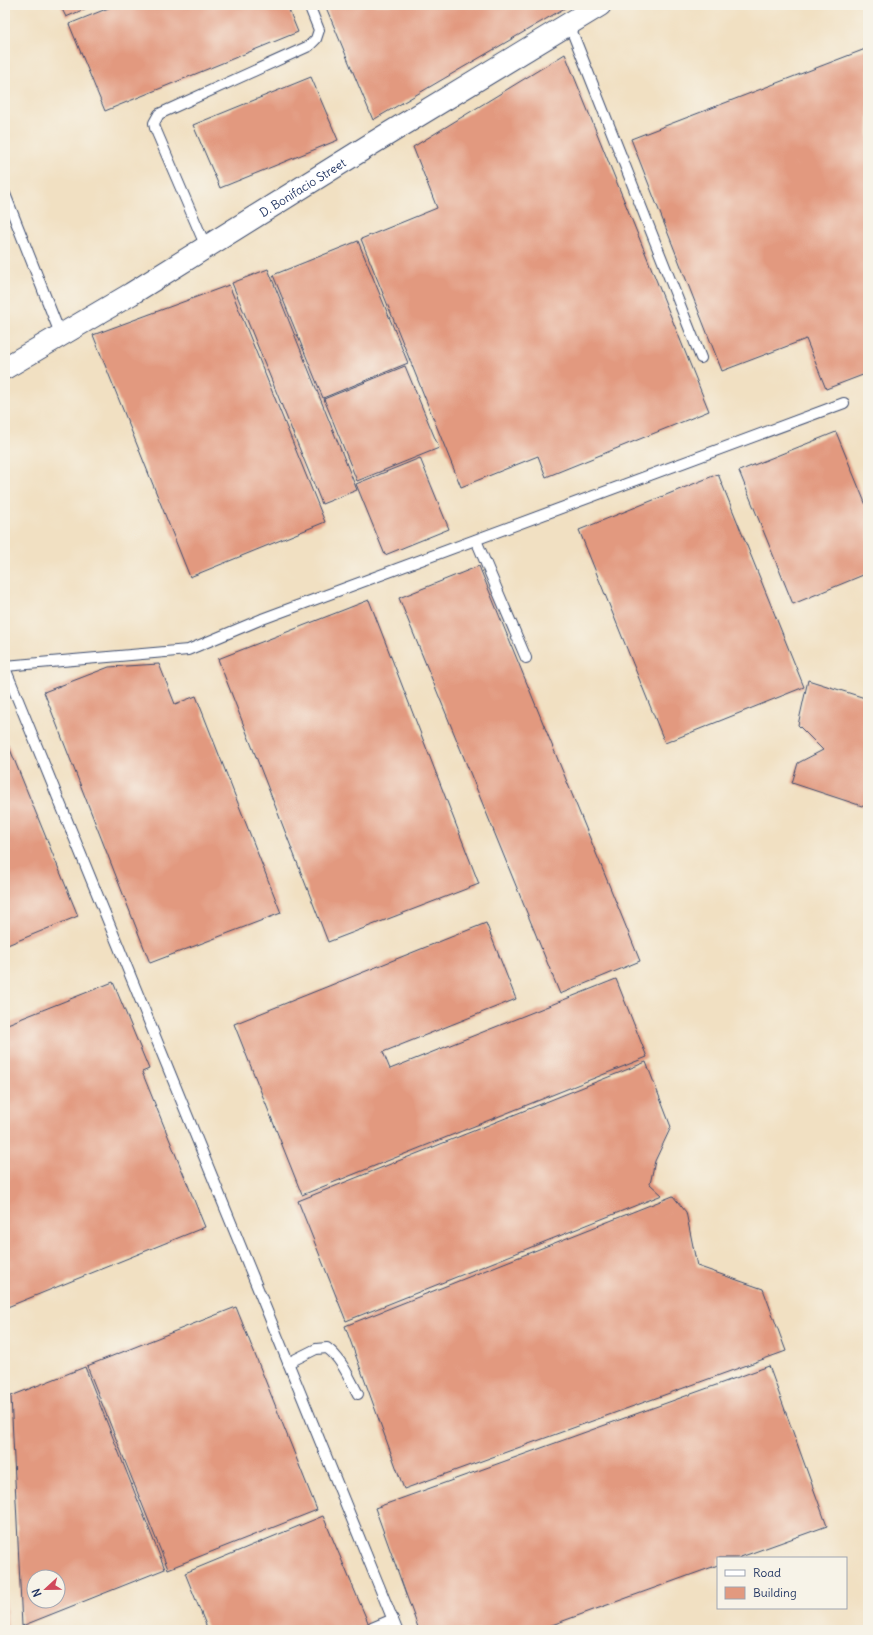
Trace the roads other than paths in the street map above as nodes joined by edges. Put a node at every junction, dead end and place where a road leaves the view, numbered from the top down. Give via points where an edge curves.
1 (309, 5) edge
2 (600, 5) edge
3 (569, 24) junction
4 (5, 194) edge
5 (206, 247) junction
6 (60, 336) junction
7 (701, 358) dead end
8 (5, 368) edge
9 (844, 403) dead end
10 (476, 540) junction
11 (526, 658) dead end
12 (5, 667) edge
13 (288, 1363) junction
14 (358, 1394) dead end
15 (393, 1619) junction
16 (367, 1630) edge
17 (397, 1630) edge

1 - 5 lane via 319,30 316,39 309,46 159,114 156,118 155,128
2 - 3 main road, D. Bonifacio Street
3 - 5 main road, D. Bonifacio Street
3 - 7 lane
4 - 6 lane
5 - 6 main road, D. Bonifacio Street
6 - 8 main road, D. Bonifacio Street
9 - 10 lane
10 - 11 lane
10 - 12 lane via 262,619 188,650
12 - 13 lane
13 - 14 lane via 316,1349 327,1348 335,1353
13 - 15 lane
15 - 16 lane
15 - 17 lane

